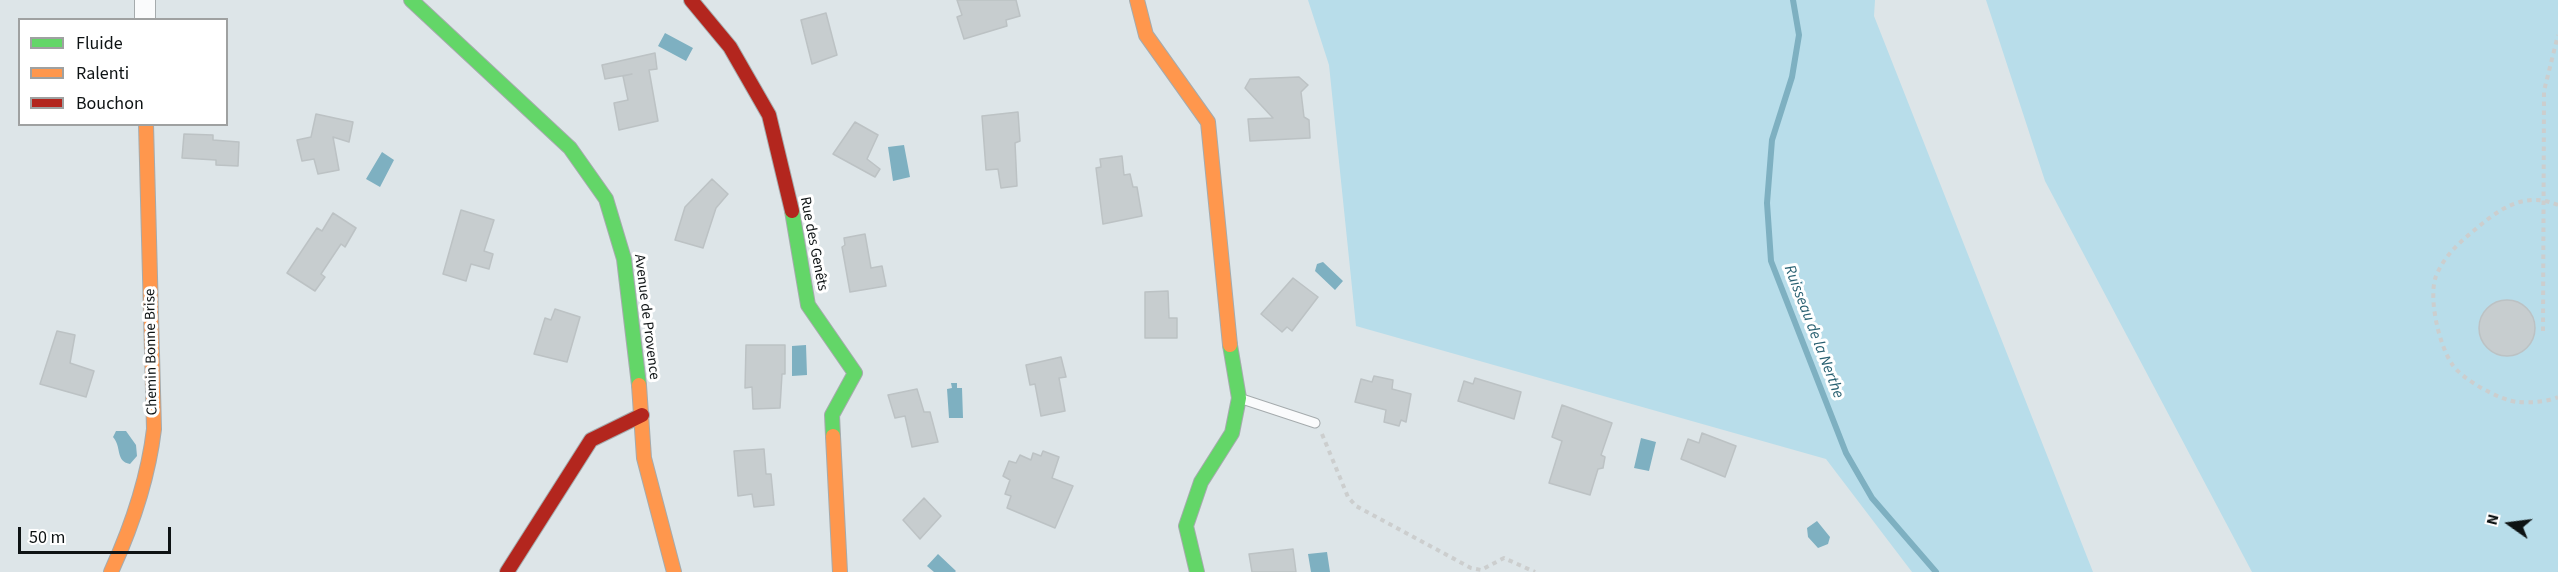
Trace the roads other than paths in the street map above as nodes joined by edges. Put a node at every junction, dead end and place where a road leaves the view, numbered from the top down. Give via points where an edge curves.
1 (145, 0) edge
2 (411, 0) edge
3 (691, 0) edge
4 (1137, 0) edge
5 (145, 18) edge
6 (146, 126) edge
7 (1239, 398) junction
8 (642, 415) junction
9 (1315, 423) road end
10 (111, 572) edge
11 (507, 572) edge
12 (675, 572) edge
13 (840, 572) edge
14 (1197, 572) edge

1 - 5 street
2 - 8 street, Avenue de Provence via 570,148 606,200 624,259
3 - 13 street, Rue des Genêts via 730,47 769,115 795,222 808,305 855,373 832,415
4 - 7 street via 1146,35 1208,122 1231,360
6 - 10 street, Chemin Bonne Brise via 152,451 144,492
7 - 9 lane
7 - 14 street via 1232,433 1201,482 1186,526
8 - 11 street via 591,440
8 - 12 street, Avenue de Provence via 644,458

